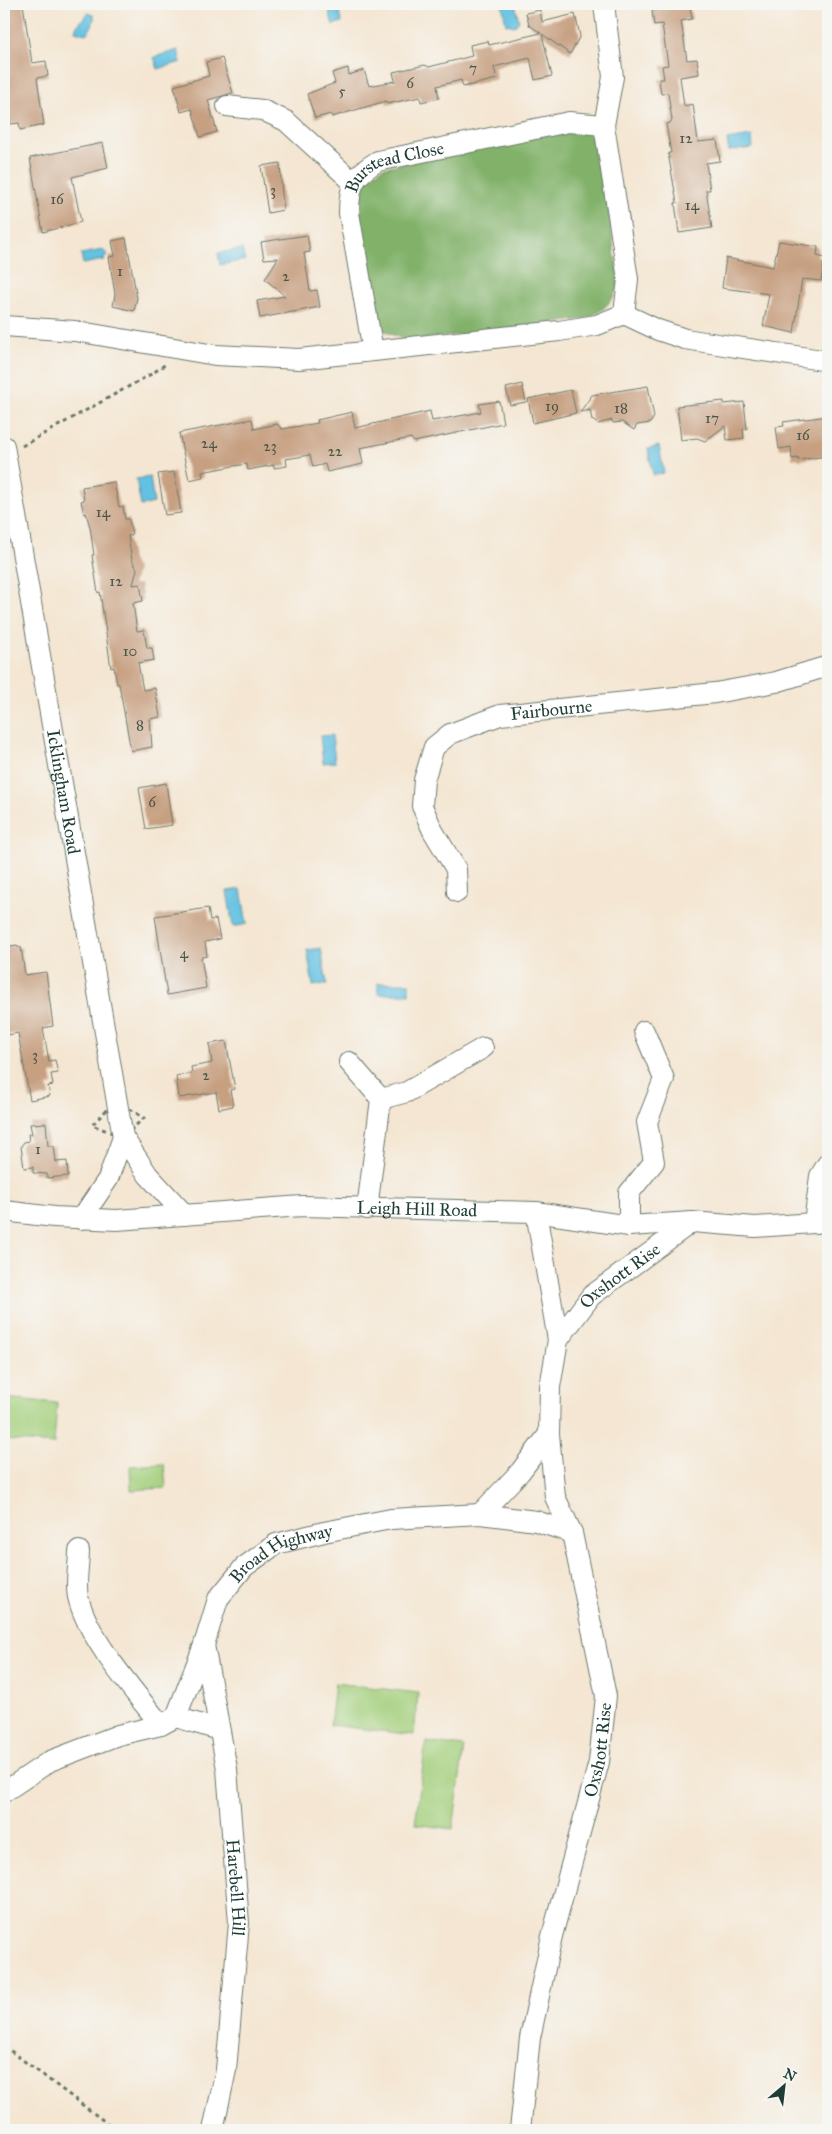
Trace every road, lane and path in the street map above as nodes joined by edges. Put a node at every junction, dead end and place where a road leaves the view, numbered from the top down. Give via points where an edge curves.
1 (604, 4) edge
2 (227, 106) dead end
3 (604, 125) junction
4 (353, 182) junction
5 (624, 314) junction
6 (4, 326) edge
7 (183, 351) junction
8 (373, 351) junction
9 (828, 361) edge
10 (4, 450) edge
11 (828, 666) edge
12 (457, 892) dead end
13 (644, 1031) dead end
14 (482, 1048) dead end
15 (349, 1062) dead end
16 (381, 1099) junction
17 (123, 1137) junction
18 (828, 1164) edge
19 (367, 1209) junction
20 (4, 1211) edge
21 (536, 1212) junction
22 (186, 1215) junction
23 (82, 1219) junction
24 (692, 1222) junction
25 (821, 1222) edge
26 (629, 1226) junction
27 (558, 1340) junction
28 (549, 1434) junction
29 (480, 1514) junction
30 (572, 1533) junction
31 (79, 1551) dead end
32 (204, 1645) junction
33 (168, 1721) junction
34 (219, 1730) junction
35 (4, 1792) edge
36 (4, 2046) edge
37 (116, 2130) edge
38 (213, 2130) edge
39 (520, 2130) edge

1 - 3 street via 613,77
2 - 4 street via 262,110 286,121
3 - 4 street, Burstead Close via 569,122 378,161 363,170
3 - 5 street via 628,279
4 - 8 street, Burstead Close via 349,212
5 - 8 street via 598,325 559,331
5 - 9 street via 685,339
6 - 7 street via 75,331
7 - 8 street via 299,359
7 - 10 path via 153,374
10 - 17 street, Icklingham Road
11 - 12 street, Fairbourne via 776,682 715,693 500,715 450,734 434,747 424,780 422,806 456,869
13 - 26 street via 664,1079 647,1122 654,1162 629,1192
14 - 16 street via 407,1092
15 - 16 street
16 - 19 street
17 - 22 street, Icklingham Road via 148,1175
17 - 23 street, Icklingham Road via 108,1179
18 - 25 street via 820,1176
19 - 21 street, Leigh Hill Road
19 - 22 street, Leigh Hill Road via 302,1206
20 - 23 street, Leigh Hill Road
21 - 26 street, Leigh Hill Road
21 - 27 street, Oxshott Rise
22 - 23 street, Leigh Hill Road
24 - 25 street, Leigh Hill Road via 756,1227
24 - 26 street, Leigh Hill Road
24 - 27 street, Oxshott Rise via 591,1296
27 - 28 street, Oxshott Rise via 550,1387
28 - 29 street via 520,1472
28 - 30 street, Oxshott Rise via 555,1497
29 - 30 street, Broad Highway via 536,1521
29 - 32 street, Broad Highway via 391,1519 276,1544 244,1567 218,1599
30 - 39 street, Oxshott Rise via 606,1696 599,1762 552,1936 530,2038
31 - 33 street via 78,1596 94,1633 128,1684
32 - 33 street, Broad Highway
32 - 34 street, Harebell Hill
33 - 34 street
33 - 35 street via 118,1735 50,1761
34 - 38 street, Harebell Hill via 227,1769 239,1923 226,2070
36 - 37 path

